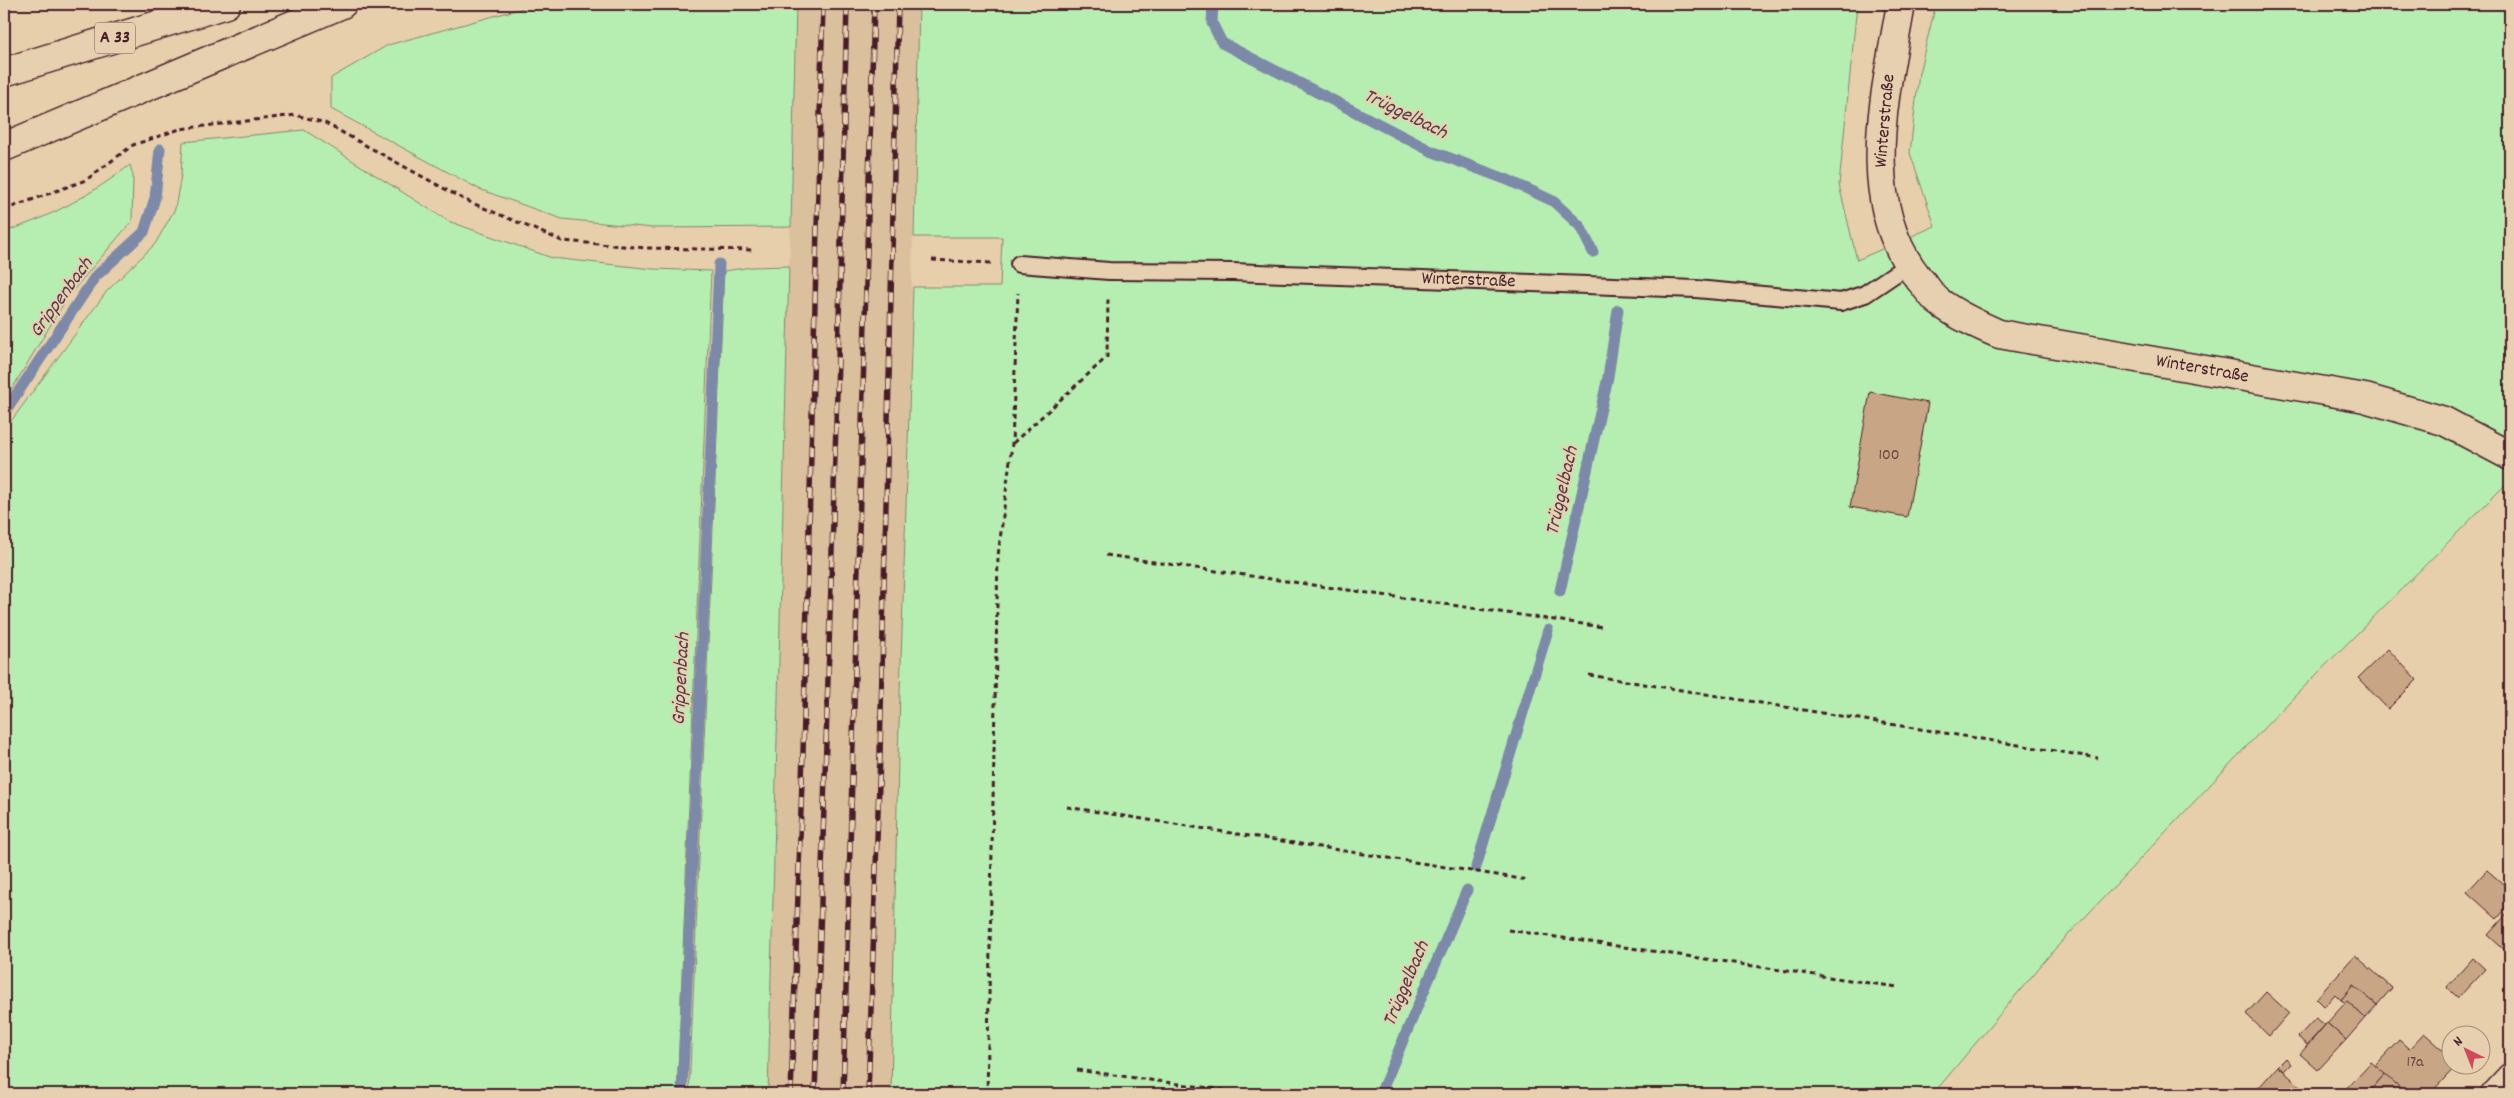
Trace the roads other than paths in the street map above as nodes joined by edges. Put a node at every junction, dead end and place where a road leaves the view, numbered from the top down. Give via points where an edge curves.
1 (226, 4) edge
2 (342, 4) edge
3 (1901, 4) edge
4 (4, 72) edge
5 (4, 147) edge
6 (1019, 264) road end
7 (1908, 265) junction
8 (2510, 456) edge
9 (2510, 1078) edge
10 (2495, 1094) edge

1 - 4 main road, A 33
2 - 5 main road
3 - 7 main road, Winterstraße via 1880,140 1881,180 1886,215
6 - 7 lane, Winterstraße via 1108,271 1232,272 1696,289 1841,302 1865,294
7 - 8 main road, Winterstraße via 1937,300 1966,320 1999,334 2365,398 2444,422
9 - 10 main road

